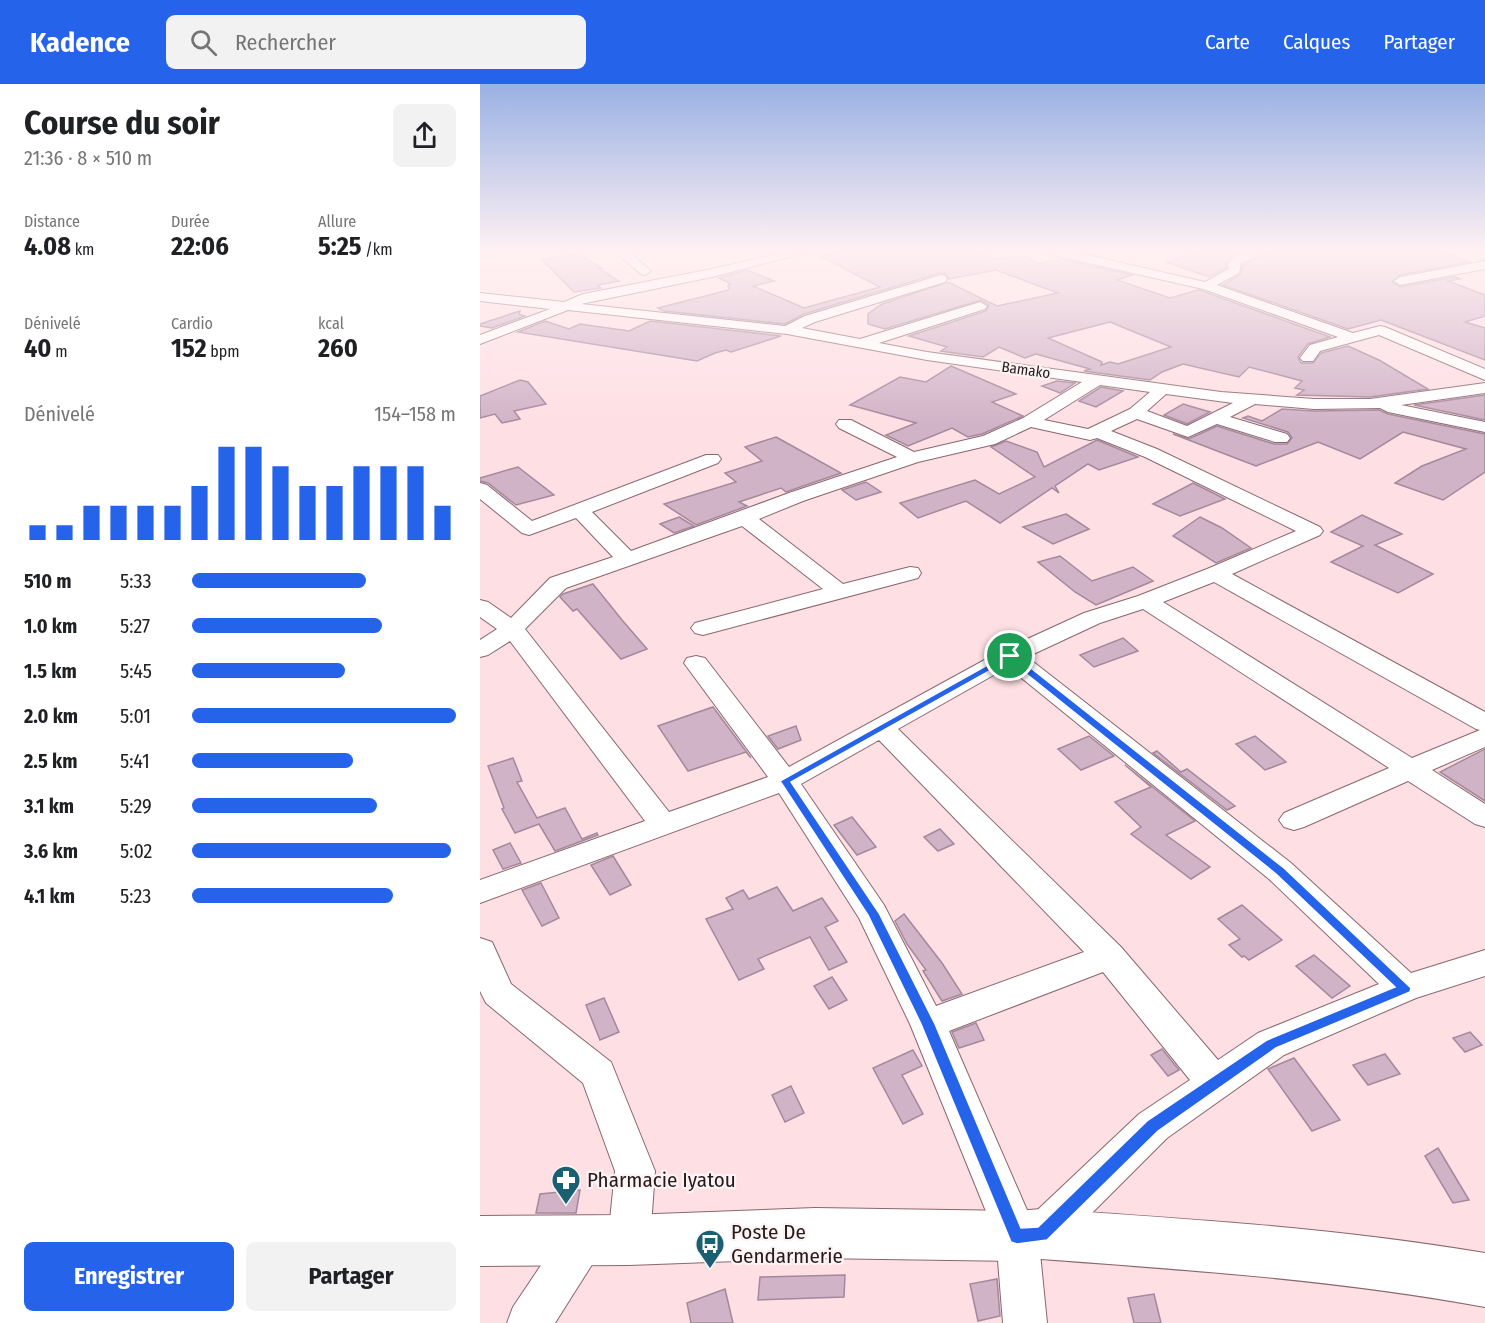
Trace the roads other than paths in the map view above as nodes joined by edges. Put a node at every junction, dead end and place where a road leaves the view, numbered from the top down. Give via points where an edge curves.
1 (562, 309) edge
2 (595, 309) edge
3 (843, 309) edge
4 (972, 309) edge
5 (1272, 309) edge
6 (787, 330) junction
7 (1354, 338) junction
8 (480, 340) edge
9 (860, 344) junction
10 (1308, 358) dead end
11 (1485, 375) edge
12 (1097, 380) junction
13 (1485, 388) edge
14 (1161, 390) junction
15 (1251, 399) junction
16 (1370, 404) junction
17 (1136, 413) junction
18 (1215, 418) junction
19 (1029, 422) junction
20 (844, 424) dead end
21 (1485, 427) edge
22 (1097, 432) junction
23 (1281, 438) dead end
24 (912, 458) junction
25 (712, 459) dead end
26 (480, 489) edge
27 (579, 510) junction
28 (744, 518) junction
29 (627, 559) junction
30 (910, 573) dead end
31 (1215, 574) junction
32 (837, 591) junction
33 (1146, 601) junction
34 (480, 607) edge
35 (703, 628) dead end
36 (513, 629) junction
37 (480, 650) edge
38 (1010, 656) junction
39 (696, 663) dead end
40 (1485, 723) edge
41 (882, 728) junction
42 (1485, 737) edge
43 (1410, 770) junction
44 (785, 781) junction
45 (1485, 817) edge
46 (1294, 820) dead end
47 (663, 825) junction
48 (480, 892) edge
49 (480, 951) edge
50 (1109, 956) junction
51 (1485, 963) edge
52 (1405, 988) junction
53 (928, 1024) junction
54 (1215, 1083) junction
55 (1029, 1235) junction
56 (606, 1240) junction
57 (480, 1241) edge
58 (1485, 1280) edge
59 (529, 1323) edge
60 (1025, 1323) edge

1 - 8 street
2 - 6 street, Bamako
3 - 6 street
4 - 9 street
5 - 7 street
6 - 9 street, Bamako
7 - 10 street via 1315,348
7 - 11 street via 1380,330
9 - 12 street, Bamako
12 - 14 street, Bamako
12 - 19 street
13 - 16 street, Bamako
14 - 15 street, Bamako
14 - 17 street
15 - 16 street, Bamako
15 - 18 street
16 - 21 street
17 - 18 street via 1188,432
17 - 22 street
18 - 23 street
19 - 22 street via 1090,435
19 - 24 street via 989,440
20 - 24 street
22 - 31 street via 1151,453 1313,531
24 - 28 street
25 - 27 street
26 - 27 street via 529,529
27 - 29 street
28 - 29 street
28 - 32 street
29 - 36 street via 558,583
30 - 32 street
31 - 33 street
31 - 40 street
32 - 35 street
33 - 38 street via 1092,618
33 - 43 street
34 - 36 street
36 - 37 street
36 - 47 street
38 - 41 street
38 - 52 street via 1280,871
39 - 44 street
41 - 44 street
41 - 50 street
42 - 43 street
43 - 45 street
43 - 46 street
44 - 47 street
44 - 53 street via 873,913
47 - 48 street
49 - 56 street via 498,993 597,1073 635,1171
50 - 53 street
50 - 54 street
51 - 52 street
52 - 54 street via 1271,1044
53 - 55 street
54 - 55 street via 1153,1126
55 - 56 street via 815,1233
55 - 58 street via 1260,1249
55 - 60 street
56 - 57 street
56 - 59 street

